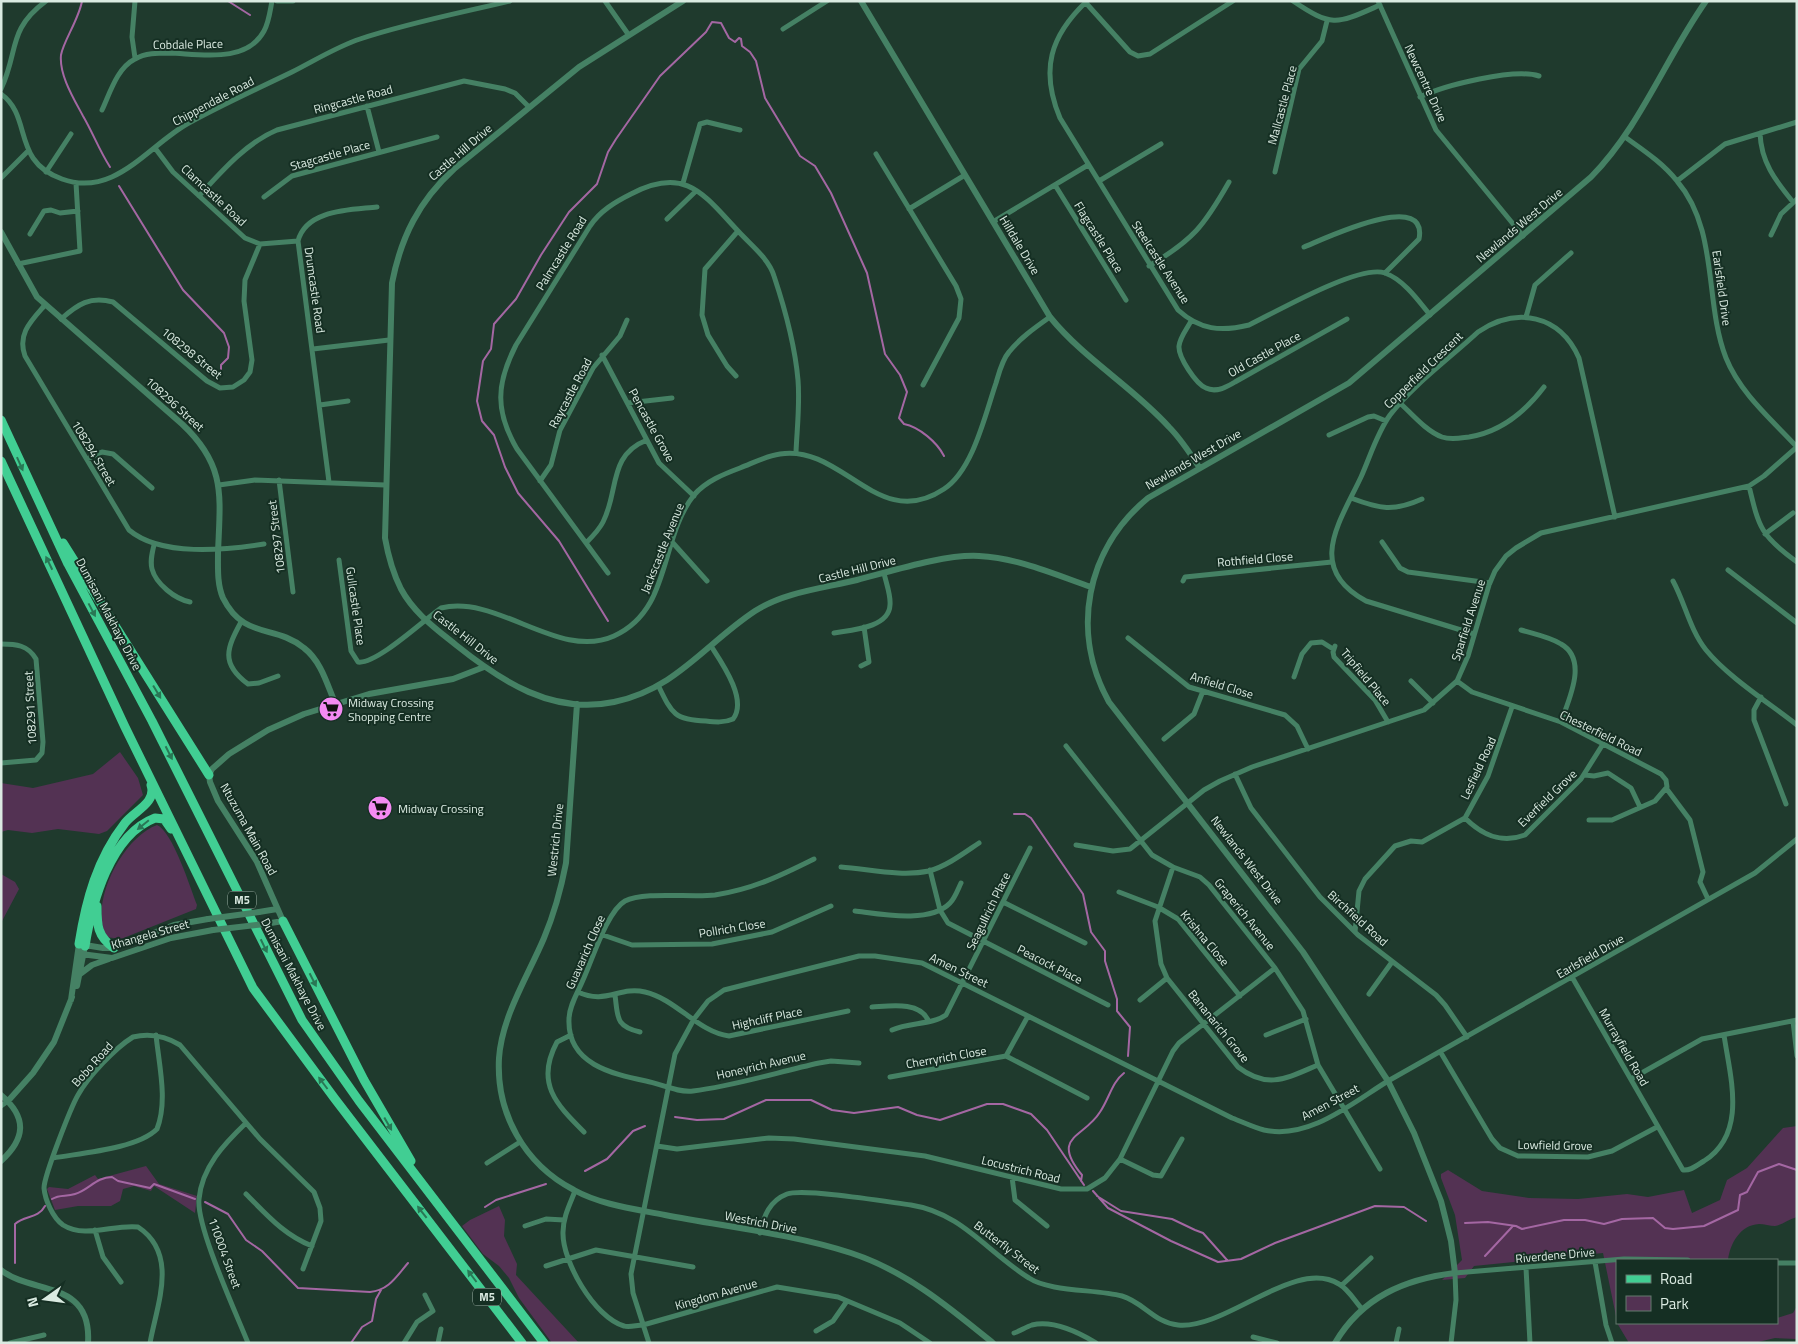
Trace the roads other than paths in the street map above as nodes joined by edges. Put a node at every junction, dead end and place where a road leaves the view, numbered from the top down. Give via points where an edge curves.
1 (46, 1) edge
2 (135, 1) edge
3 (272, 1) edge
4 (277, 1) edge
5 (293, 1) edge
6 (510, 1) edge
7 (605, 1) edge
8 (683, 1) edge
9 (826, 1) edge
10 (1234, 1) edge
11 (1293, 1) edge
12 (1706, 1) edge
13 (863, 2) edge
14 (1086, 2) edge
15 (1379, 3) edge
16 (484, 4) edge
17 (1327, 21) junction
18 (783, 29) dead end
19 (628, 34) junction
20 (135, 58) junction
21 (1539, 76) dead end
22 (1, 89) edge
23 (1, 94) edge
24 (1420, 96) junction
25 (367, 106) junction
26 (529, 107) junction
27 (102, 110) dead end
28 (1797, 122) edge
29 (740, 130) dead end
30 (1760, 133) junction
31 (71, 134) dead end
32 (437, 136) dead end
33 (1625, 137) junction
34 (1161, 144) dead end
35 (155, 148) junction
36 (28, 151) junction
37 (379, 152) junction
38 (876, 154) dead end
39 (1088, 165) junction
40 (46, 172) junction
41 (1275, 172) dead end
42 (965, 176) junction
43 (1, 178) edge
44 (1099, 181) junction
45 (1677, 181) junction
46 (76, 182) junction
47 (1229, 182) dead end
48 (683, 183) junction
49 (1054, 185) junction
50 (696, 191) junction
51 (199, 196) junction
52 (264, 197) dead end
53 (1795, 200) edge
54 (377, 207) dead end
55 (909, 208) junction
56 (78, 211) junction
57 (667, 219) dead end
58 (993, 222) junction
59 (738, 231) junction
60 (1, 232) edge
61 (30, 234) dead end
62 (1523, 236) junction
63 (1771, 236) dead end
64 (298, 240) junction
65 (260, 244) junction
66 (1304, 247) dead end
67 (1571, 253) dead end
68 (18, 264) junction
69 (1149, 266) junction
70 (1385, 273) junction
71 (1126, 300) dead end
72 (45, 305) junction
73 (1430, 315) junction
74 (1050, 317) junction
75 (1526, 317) junction
76 (61, 319) junction
77 (1347, 319) dead end
78 (627, 320) dead end
79 (1191, 321) junction
80 (389, 340) junction
81 (313, 349) junction
82 (602, 355) junction
83 (736, 376) dead end
84 (922, 385) dead end
85 (1544, 386) dead end
86 (672, 398) dead end
87 (348, 401) dead end
88 (628, 403) junction
89 (1400, 403) junction
90 (320, 405) junction
91 (1, 420) edge
92 (1386, 421) junction
93 (1329, 435) dead end
94 (646, 440) junction
95 (1797, 447) edge
96 (796, 452) junction
97 (87, 459) junction
98 (1, 461) edge
99 (1199, 467) junction
100 (279, 480) junction
101 (540, 481) junction
102 (330, 482) junction
103 (219, 485) junction
104 (385, 485) junction
105 (1749, 486) junction
106 (152, 488) dead end
107 (694, 496) junction
108 (1351, 498) junction
109 (1422, 499) dead end
110 (38, 502) junction
111 (1793, 513) dead end
112 (1615, 517) junction
113 (1764, 534) junction
114 (1382, 542) dead end
115 (586, 543) junction
116 (673, 543) junction
117 (264, 544) dead end
118 (154, 545) junction
119 (218, 549) junction
120 (339, 560) dead end
121 (1332, 562) junction
122 (1797, 562) edge
123 (1728, 570) dead end
124 (608, 573) dead end
125 (884, 573) junction
126 (1183, 580) dead end
127 (707, 581) dead end
128 (1672, 581) dead end
129 (1490, 583) junction
130 (1091, 587) junction
131 (293, 592) dead end
132 (190, 602) dead end
133 (425, 620) junction
134 (241, 622) junction
135 (1797, 623) edge
136 (864, 627) junction
137 (1521, 630) dead end
138 (834, 633) dead end
139 (1474, 634) junction
140 (1128, 638) dead end
141 (1, 644) edge
142 (711, 646) junction
143 (861, 666) dead end
144 (484, 667) junction
145 (278, 676) dead end
146 (1294, 677) dead end
147 (1411, 680) dead end
148 (1457, 681) junction
149 (658, 687) junction
150 (1203, 691) junction
151 (1761, 698) junction
152 (335, 703) junction
153 (1433, 703) junction
154 (577, 704) junction
155 (1512, 707) junction
156 (1388, 722) junction
157 (1561, 722) junction
158 (1797, 725) edge
159 (1164, 739) dead end
160 (1603, 744) junction
161 (1066, 746) dead end
162 (1308, 749) junction
163 (1, 763) edge
164 (147, 773) junction
165 (1235, 774) junction
166 (209, 775) junction
167 (1585, 775) junction
168 (1666, 788) junction
169 (1187, 803) junction
170 (1786, 804) dead end
171 (1640, 807) junction
172 (1465, 818) junction
173 (1590, 820) dead end
174 (1797, 839) edge
175 (1140, 841) junction
176 (980, 843) dead end
177 (1076, 845) dead end
178 (1030, 848) dead end
179 (814, 859) dead end
180 (840, 867) dead end
181 (1173, 867) junction
182 (930, 870) junction
183 (961, 883) dead end
184 (1119, 892) dead end
185 (98, 893) junction
186 (1708, 900) junction
187 (210, 902) junction
188 (1003, 902) junction
189 (831, 906) dead end
190 (1158, 907) junction
191 (277, 909) junction
192 (940, 910) junction
193 (855, 911) dead end
194 (283, 921) junction
195 (1355, 932) junction
196 (603, 935) junction
197 (984, 942) junction
198 (1085, 942) dead end
199 (114, 948) junction
200 (81, 950) junction
201 (112, 958) junction
202 (1392, 962) junction
203 (1275, 968) junction
204 (80, 974) junction
205 (1572, 977) junction
206 (1168, 978) junction
207 (963, 983) junction
208 (578, 992) junction
209 (1369, 994) dead end
210 (615, 995) junction
211 (1240, 996) junction
212 (71, 1000) junction
213 (1140, 1000) dead end
214 (1108, 1005) dead end
215 (872, 1007) dead end
216 (848, 1011) dead end
217 (1028, 1016) junction
218 (694, 1019) junction
219 (1306, 1019) junction
220 (928, 1020) junction
221 (1795, 1021) edge
222 (1204, 1024) junction
223 (892, 1030) dead end
224 (640, 1032) dead end
225 (571, 1035) junction
226 (1266, 1035) dead end
227 (1724, 1035) junction
228 (156, 1036) junction
229 (1467, 1038) junction
230 (1441, 1053) junction
231 (1006, 1056) junction
232 (1797, 1056) edge
233 (859, 1063) dead end
234 (1318, 1065) junction
235 (890, 1077) dead end
236 (1631, 1079) junction
237 (1158, 1080) junction
238 (1388, 1081) junction
239 (668, 1086) junction
240 (1, 1096) edge
241 (1087, 1098) dead end
242 (8, 1101) junction
243 (1, 1106) edge
244 (1345, 1108) junction
245 (246, 1123) junction
246 (1657, 1127) junction
247 (584, 1132) dead end
248 (1182, 1139) dead end
249 (520, 1142) junction
250 (656, 1146) junction
251 (54, 1158) junction
252 (1120, 1158) junction
253 (1, 1161) edge
254 (487, 1163) dead end
255 (1380, 1169) dead end
256 (1012, 1177) junction
257 (576, 1191) junction
258 (246, 1194) dead end
259 (432, 1198) junction
260 (644, 1211) junction
261 (564, 1220) junction
262 (525, 1226) dead end
263 (1047, 1226) dead end
264 (95, 1230) junction
265 (760, 1233) junction
266 (312, 1246) junction
267 (634, 1256) junction
268 (569, 1257) junction
269 (1371, 1258) dead end
270 (1616, 1260) edge
271 (1595, 1262) junction
272 (1797, 1262) edge
273 (1778, 1263) edge
274 (546, 1266) dead end
275 (693, 1267) dead end
276 (1526, 1268) junction
277 (303, 1269) dead end
278 (1, 1270) edge
279 (1455, 1273) junction
280 (121, 1282) dead end
281 (1342, 1286) junction
282 (425, 1295) dead end
283 (847, 1301) junction
284 (1362, 1309) junction
285 (643, 1325) junction
286 (441, 1329) dead end
287 (1399, 1329) dead end
288 (816, 1331) dead end
289 (1014, 1334) dead end
290 (44, 1335) dead end
291 (1253, 1337) dead end
292 (1094, 1342) edge
293 (10, 1343) edge
294 (88, 1343) edge
295 (150, 1343) edge
296 (248, 1343) edge
297 (404, 1343) edge
298 (438, 1343) edge
299 (522, 1343) edge
300 (544, 1343) edge
301 (649, 1343) edge
302 (930, 1343) edge
303 (993, 1343) edge
304 (1276, 1343) edge
305 (1335, 1343) edge
306 (1396, 1343) edge
307 (1451, 1343) edge
308 (1530, 1343) edge
309 (1612, 1343) edge

1 - 22 street via 20,27
2 - 20 street via 132,37
3 - 20 street, Cobdale Place via 263,33 238,52 223,55 157,53
4 - 5 street
6 - 16 street, Chippendale Road
7 - 19 street
8 - 19 street, Castle Hill Drive
9 - 18 street
10 - 14 street via 1150,54 1138,56 1130,52
11 - 17 street
12 - 33 street, Newlands West Drive
13 - 42 street, Hilldale Drive
14 - 39 street, Steelcastle Avenue via 1059,36 1052,52 1049,74 1060,118
15 - 17 street via 1350,18
15 - 24 street, Newcentre Drive
16 - 35 street, Chippendale Road via 359,40 191,122
17 - 41 street, Mallcastle Place via 1322,41 1299,69
19 - 26 street, Castle Hill Drive via 579,67
20 - 27 street via 118,76
21 - 24 street via 1526,74 1466,81
23 - 36 street via 13,108
24 - 62 street, Newcentre Drive via 1436,130
25 - 26 street, Ringcastle Road via 470,81 515,93
25 - 37 street, Stagcastle Place
25 - 51 street, Ringcastle Road via 266,135 229,164
26 - 80 street, Castle Hill Drive via 442,180 420,208 397,257
28 - 30 street
29 - 48 street via 707,122 700,124
30 - 45 street via 1725,144
30 - 53 street via 1765,163
31 - 40 street
32 - 37 street, Stagcastle Place
33 - 45 street, Earlsfield Drive
33 - 62 street, Newlands West Drive via 1591,177
34 - 44 street
35 - 46 street, Chippendale Road via 112,178
35 - 51 street, Clamcastle Road via 173,172
36 - 40 street
36 - 43 street
37 - 52 street, Stagcastle Place via 292,176
38 - 55 street
39 - 44 street, Steelcastle Avenue
39 - 49 street
40 - 46 street, Chippendale Road
42 - 55 street
42 - 58 street, Hilldale Drive
44 - 69 street, Steelcastle Avenue
45 - 95 street, Earlsfield Drive via 1696,211 1701,227 1719,338 1727,360 1750,396
46 - 56 street
47 - 69 street via 1201,228 1178,248
48 - 50 street
48 - 101 street, Palmcastle Road via 648,186 597,215 506,365 501,386 502,417 517,449
49 - 58 street
49 - 71 street, Flagcastle Place
50 - 57 street
50 - 59 street
51 - 65 street, Clamcastle Road via 246,238
53 - 63 street via 1781,214
54 - 64 street, Drumcastle Road via 322,216 303,230
55 - 84 street via 961,299 959,318
56 - 61 street via 44,211
56 - 68 street via 81,248 78,252
58 - 74 street, Hilldale Drive
59 - 83 street via 705,269 702,315 708,335
59 - 96 street via 762,256 774,275 798,382
60 - 68 street, 108296 Street
62 - 73 street, Newlands West Drive
64 - 65 street
64 - 81 street, Drumcastle Road
65 - 76 street, 108298 Street via 245,280 244,301 252,366 244,380 233,387 220,388 207,381 113,302 85,301
66 - 70 street via 1377,220 1409,217 1417,224 1419,239
67 - 75 street via 1535,285
68 - 72 street, 108296 Street
69 - 79 street, Steelcastle Avenue via 1178,310
70 - 73 street via 1409,290
70 - 79 street, Steelcastle Avenue via 1358,274 1249,325 1219,330
72 - 76 street, 108296 Street
72 - 97 street, 108294 Street via 26,328 23,349
73 - 99 street, Newlands West Drive via 1333,394
74 - 96 street, Jackscastle Avenue via 1008,352 970,457 960,474 932,496 909,501 887,499 818,458
74 - 99 street, Hilldale Drive via 1076,346 1168,426
75 - 89 street, Copperfield Crescent via 1491,323
75 - 112 street, Copperfield Crescent via 1558,330 1574,347 1579,358
76 - 103 street, 108296 Street via 192,434 211,461
77 - 79 street, Old Castle Place via 1217,390 1206,389 1199,383 1179,352 1179,344
78 - 82 street, Raycastle Road via 620,336
80 - 81 street
80 - 104 street, Castle Hill Drive
81 - 90 street, Drumcastle Road
82 - 88 street, Pencastle Grove
82 - 101 street, Raycastle Road via 563,424 551,465
85 - 89 street via 1534,400 1503,426 1481,435 1455,439 1435,433
86 - 88 street
87 - 90 street
88 - 94 street, Pencastle Grove
89 - 92 street, Copperfield Crescent
90 - 102 street, Drumcastle Road
91 -> 110 main road, Dumisani Makhaye Drive / M5
92 - 93 street via 1368,417
92 - 108 street, Copperfield Crescent
94 - 107 street, Pencastle Grove via 658,463
94 - 115 street via 625,452 604,522
95 - 105 street, Sparfield Avenue
96 - 107 street, Jackscastle Avenue via 767,457 727,473 709,482
97 - 106 street via 102,452 113,454
97 - 118 street, 108294 Street via 129,530
164 -> 98 main road, M5
99 - 130 street, Newlands West Drive via 1135,509 1104,551
100 - 102 street
100 - 103 street
100 - 131 street, 108297 Street
101 - 115 street, Palmcastle Road
102 - 104 street
103 - 119 street, 108296 Street
104 - 133 street, Castle Hill Drive via 388,555 401,589
105 - 112 street, Sparfield Avenue
105 - 113 street
107 - 116 street, Jackscastle Avenue
108 - 109 street via 1371,506 1396,509
108 - 121 street, Copperfield Crescent via 1332,540
110 -> 166 main road
110 -> 259 main road, Dumisani Makhaye Drive / M5 via 302,1020
111 - 113 street
112 - 129 street, Sparfield Avenue via 1529,538 1506,556
113 - 122 street
114 - 129 street via 1400,568 1408,572
115 - 124 street, Palmcastle Road
116 - 127 street
116 - 133 street, Jackscastle Avenue via 647,609 638,620 611,637 570,640 461,605 441,608
117 - 119 street, 108294 Street
118 - 119 street, 108294 Street
118 - 132 street via 151,562 154,574 175,597
119 - 134 street, 108296 Street via 218,581 222,595
120 - 133 street, Gullcastle Place via 351,651 358,662 366,662 381,654
121 - 126 street, Rothfield Close via 1208,574 1184,577
121 - 139 street, Copperfield Crescent via 1342,584 1366,601
123 - 135 street
125 - 130 street, Castle Hill Drive via 977,556 1011,560
125 - 136 street via 890,605 887,614 880,621
125 - 142 street, Castle Hill Drive via 764,606
128 - 151 street via 1706,650
129 - 139 street, Sparfield Avenue
130 - 169 street, Newlands West Drive via 1087,636 1103,690 1119,717
133 - 144 street, Castle Hill Drive
134 - 145 street via 229,646 227,656 230,662 248,684 259,684
134 - 152 street via 287,638 306,649 320,668
136 - 138 street
136 - 143 street via 869,662
137 - 157 street via 1561,644 1574,660 1576,671
139 - 148 street, Sparfield Avenue
140 - 150 street, Anfield Close via 1182,683
141 - 163 street, 108291 Street via 19,645 36,659 43,742 42,753 36,760
142 - 149 street, Castle Hill Drive
142 - 149 street via 733,683 737,712 733,719 723,722 684,720 673,713
144 - 152 street, Ntuzuma Main Road via 453,679
144 - 154 street, Castle Hill Drive via 528,693
146 - 156 street, Tripfield Place via 1302,654 1312,643 1322,642 1334,647 1334,657 1375,700
147 - 153 street
148 - 153 street, Sparfield Avenue
148 - 155 street, Chesterfield Road via 1472,692
149 - 154 street, Castle Hill Drive via 611,703
150 - 159 street via 1194,714
150 - 162 street, Anfield Close via 1285,715 1297,726
151 - 158 street
151 - 170 street via 1754,710 1754,720
152 - 166 street, Ntuzuma Main Road via 268,730 229,754
153 - 156 street, Sparfield Avenue via 1424,710
154 - 249 street, Westrich Drive via 562,885 544,939 503,1032 499,1056 503,1102
155 - 157 street, Chesterfield Road
155 - 172 street, Lesfield Road via 1488,776
156 - 162 street, Sparfield Avenue
157 - 160 street, Chesterfield Road
160 - 167 street, Everfield Grove
160 - 168 street, Chesterfield Road via 1661,774 1666,780
161 - 175 street, Graperich Avenue
162 - 165 street, Sparfield Avenue
164 - 187 main road, M5
164 - 200 main road via 152,795 149,801 126,821 95,874 83,920
165 - 169 street, Sparfield Avenue
165 - 195 street, Birchfield Road via 1251,808 1320,897
166 - 191 street, Ntuzuma Main Road via 218,801 257,862
167 - 171 street via 1608,773 1631,788
167 - 172 street, Everfield Grove via 1533,829 1516,838 1489,836
168 - 171 street via 1654,801
168 - 186 street, Chesterfield Road via 1690,820 1703,872 1700,882
169 - 175 street, Sparfield Avenue
169 - 238 street, Newlands West Drive via 1303,952
171 - 173 street via 1612,820
172 - 195 street, Lesfield Road via 1422,842 1411,841 1395,846 1365,879 1359,891
174 - 186 street, Earlsfield Drive via 1755,873
175 - 177 street, Sparfield Avenue via 1123,851
175 - 181 street, Graperich Avenue via 1152,855
176 - 182 street via 945,865
178 - 188 street, Seagullrich Place
179 - 196 street, Guavarich Close via 756,886 714,895 632,899 616,909
180 - 182 street via 912,873
181 - 190 street, Bananarich Grove
181 - 203 street, Graperich Avenue via 1209,884
182 - 192 street
183 - 192 street via 950,903
184 - 190 street, Krishna Close
187 -> 185 main road via 168,825 160,818 150,820 120,848
185 - 199 main road via 98,932
185 - 200 main road
186 - 205 street, Earlsfield Drive
299 -> 187 main road, M5 via 264,1006 238,962
188 - 197 street, Seagullrich Place
188 - 198 street
189 - 196 street, Pollrich Close via 772,932 712,944 632,945
190 - 206 street, Bananarich Grove via 1155,934 1161,964
190 - 211 street, Krishna Close via 1178,919
191 - 194 street, Ntuzuma Main Road
191 - 199 street, Khangela Street, bridge via 174,925
192 - 193 street via 909,917
192 - 197 street, Peacock Place via 948,924
194 - 201 street, Khangela Street, bridge via 171,938
194 -> 259 main road via 364,1080
195 - 202 street, Birchfield Road
196 - 208 street, Guavarich Close
197 - 207 street, Seagullrich Place
197 - 214 street, Peacock Place
199 - 200 street, Khangela Street
200 - 201 street, Khangela Street
200 - 204 street
200 - 212 street
201 - 204 street via 92,965
202 - 209 street
202 - 229 street, Birchfield Road via 1445,1005
203 - 211 street, Locustrich Road
203 - 219 street, Graperich Avenue
204 - 212 street
205 - 229 street, Earlsfield Drive
205 - 236 street, Murrayfield Road
206 - 213 street
206 - 222 street, Bananarich Grove
207 - 217 street, Amen Street
207 - 218 street, Amen Street via 922,963 859,956 724,990 708,1001
207 - 220 street, Seagullrich Place via 946,1015
208 - 210 street, Highcliff Place via 594,998
208 - 225 street, Guavarich Close via 570,1012
210 - 218 street, Highcliff Place via 630,991 646,992 660,997
210 - 224 street via 620,1022 627,1029
211 - 222 street, Locustrich Road
212 - 242 street via 54,1042
215 - 220 street via 909,1007 921,1012
216 - 218 street, Highcliff Place via 729,1036
217 - 231 street
217 - 237 street, Amen Street
218 - 239 street, Amen Street via 674,1054
219 - 226 street
219 - 234 street, Graperich Avenue
220 - 223 street, Seagullrich Place
221 - 227 street
221 - 232 street
222 - 234 street, Bananarich Grove via 1238,1067 1256,1078 1283,1079
222 - 237 street, Locustrich Road via 1172,1051
225 - 239 street, Guavarich Close via 584,1057 596,1067
225 - 247 street via 556,1042 547,1072 557,1105
227 - 236 street via 1702,1040
227 - 246 street, Murrayfield Road via 1733,1095 1733,1117 1727,1136 1713,1155 1685,1171
228 - 245 street, Bobo Road via 180,1046
228 - 251 street, Bobo Road via 142,1035 126,1041 85,1084 74,1102
228 - 251 street via 162,1095 157,1129 149,1136 135,1140
229 - 230 street, Earlsfield Drive
230 - 238 street, Earlsfield Drive
230 - 246 street, Lowfield Grove via 1492,1138 1500,1148 1515,1156 1600,1155
231 - 235 street, Cherryrich Close
231 - 241 street
233 - 239 street, Honeyrich Avenue via 819,1063 694,1091
234 - 244 street, Graperich Avenue
236 - 246 street, Murrayfield Road
237 - 244 street, Amen Street via 1232,1118 1266,1130 1306,1128
237 - 252 street, Locustrich Road
238 - 244 street, Amen Street
238 - 279 street, Newlands West Drive via 1414,1133 1441,1202
239 - 250 street, Amen Street
240 - 242 street
242 - 243 street
242 - 253 street via 20,1124 21,1134 19,1141
244 - 255 street, Graperich Avenue
245 - 266 street, Bobo Road via 314,1192 320,1208 320,1221
245 - 296 street, 110004 Street via 224,1143 212,1161 199,1205 208,1238
248 - 252 street via 1161,1176
249 - 254 street
249 - 257 street, Westrich Drive via 544,1170
250 - 256 street, Locustrich Road via 678,1149 769,1138 794,1140 925,1156
250 - 260 street, Amen Street
251 - 264 street, Bobo Road via 44,1188 54,1215 73,1230
252 - 256 street, Locustrich Road via 1105,1178 1087,1189 1061,1190
256 - 263 street via 1015,1200
257 - 260 street, Westrich Drive
257 - 261 street, Kingdom Avenue
258 - 266 street via 283,1230
259 - 300 main road, Dumisani Makhaye Drive / M5
260 - 265 street, Westrich Drive
260 - 267 street, Amen Street
261 - 262 street via 546,1219
261 - 268 street, Kingdom Avenue via 563,1236
264 - 280 street via 103,1257
264 - 295 street, Bobo Road via 138,1227 155,1241 163,1273
265 - 281 street, Butterfly Street via 767,1210 790,1193 927,1208 960,1224 1035,1282 1123,1296 1158,1319 1180,1325 1204,1321 1302,1279 1318,1276
265 - 303 street, Westrich Drive via 851,1253 888,1268 921,1286
266 - 277 street, Bobo Road
267 - 268 street via 596,1250
267 - 275 street
267 - 285 street, Amen Street via 631,1286
268 - 274 street
268 - 285 street, Kingdom Avenue via 578,1281 616,1323
269 - 281 street
270 - 271 street, Riverdene Drive
271 - 276 street, Riverdene Drive
271 - 309 street
272 - 273 street
276 - 279 street, Riverdene Drive
276 - 308 street
278 - 294 street via 59,1290 71,1299 86,1321
279 - 284 street via 1430,1276 1395,1287
279 - 307 street, Newlands West Drive via 1456,1300
281 - 284 street, Butterfly Street
282 - 297 street via 433,1311 417,1322
283 - 285 street, Kingdom Avenue via 777,1287
283 - 288 street via 833,1321
283 - 302 street, Kingdom Avenue via 900,1322
284 - 305 street
285 - 301 street, Amen Street
286 - 298 street
287 - 306 street
289 - 292 street via 1036,1325 1059,1326
290 - 293 street
291 - 304 street

